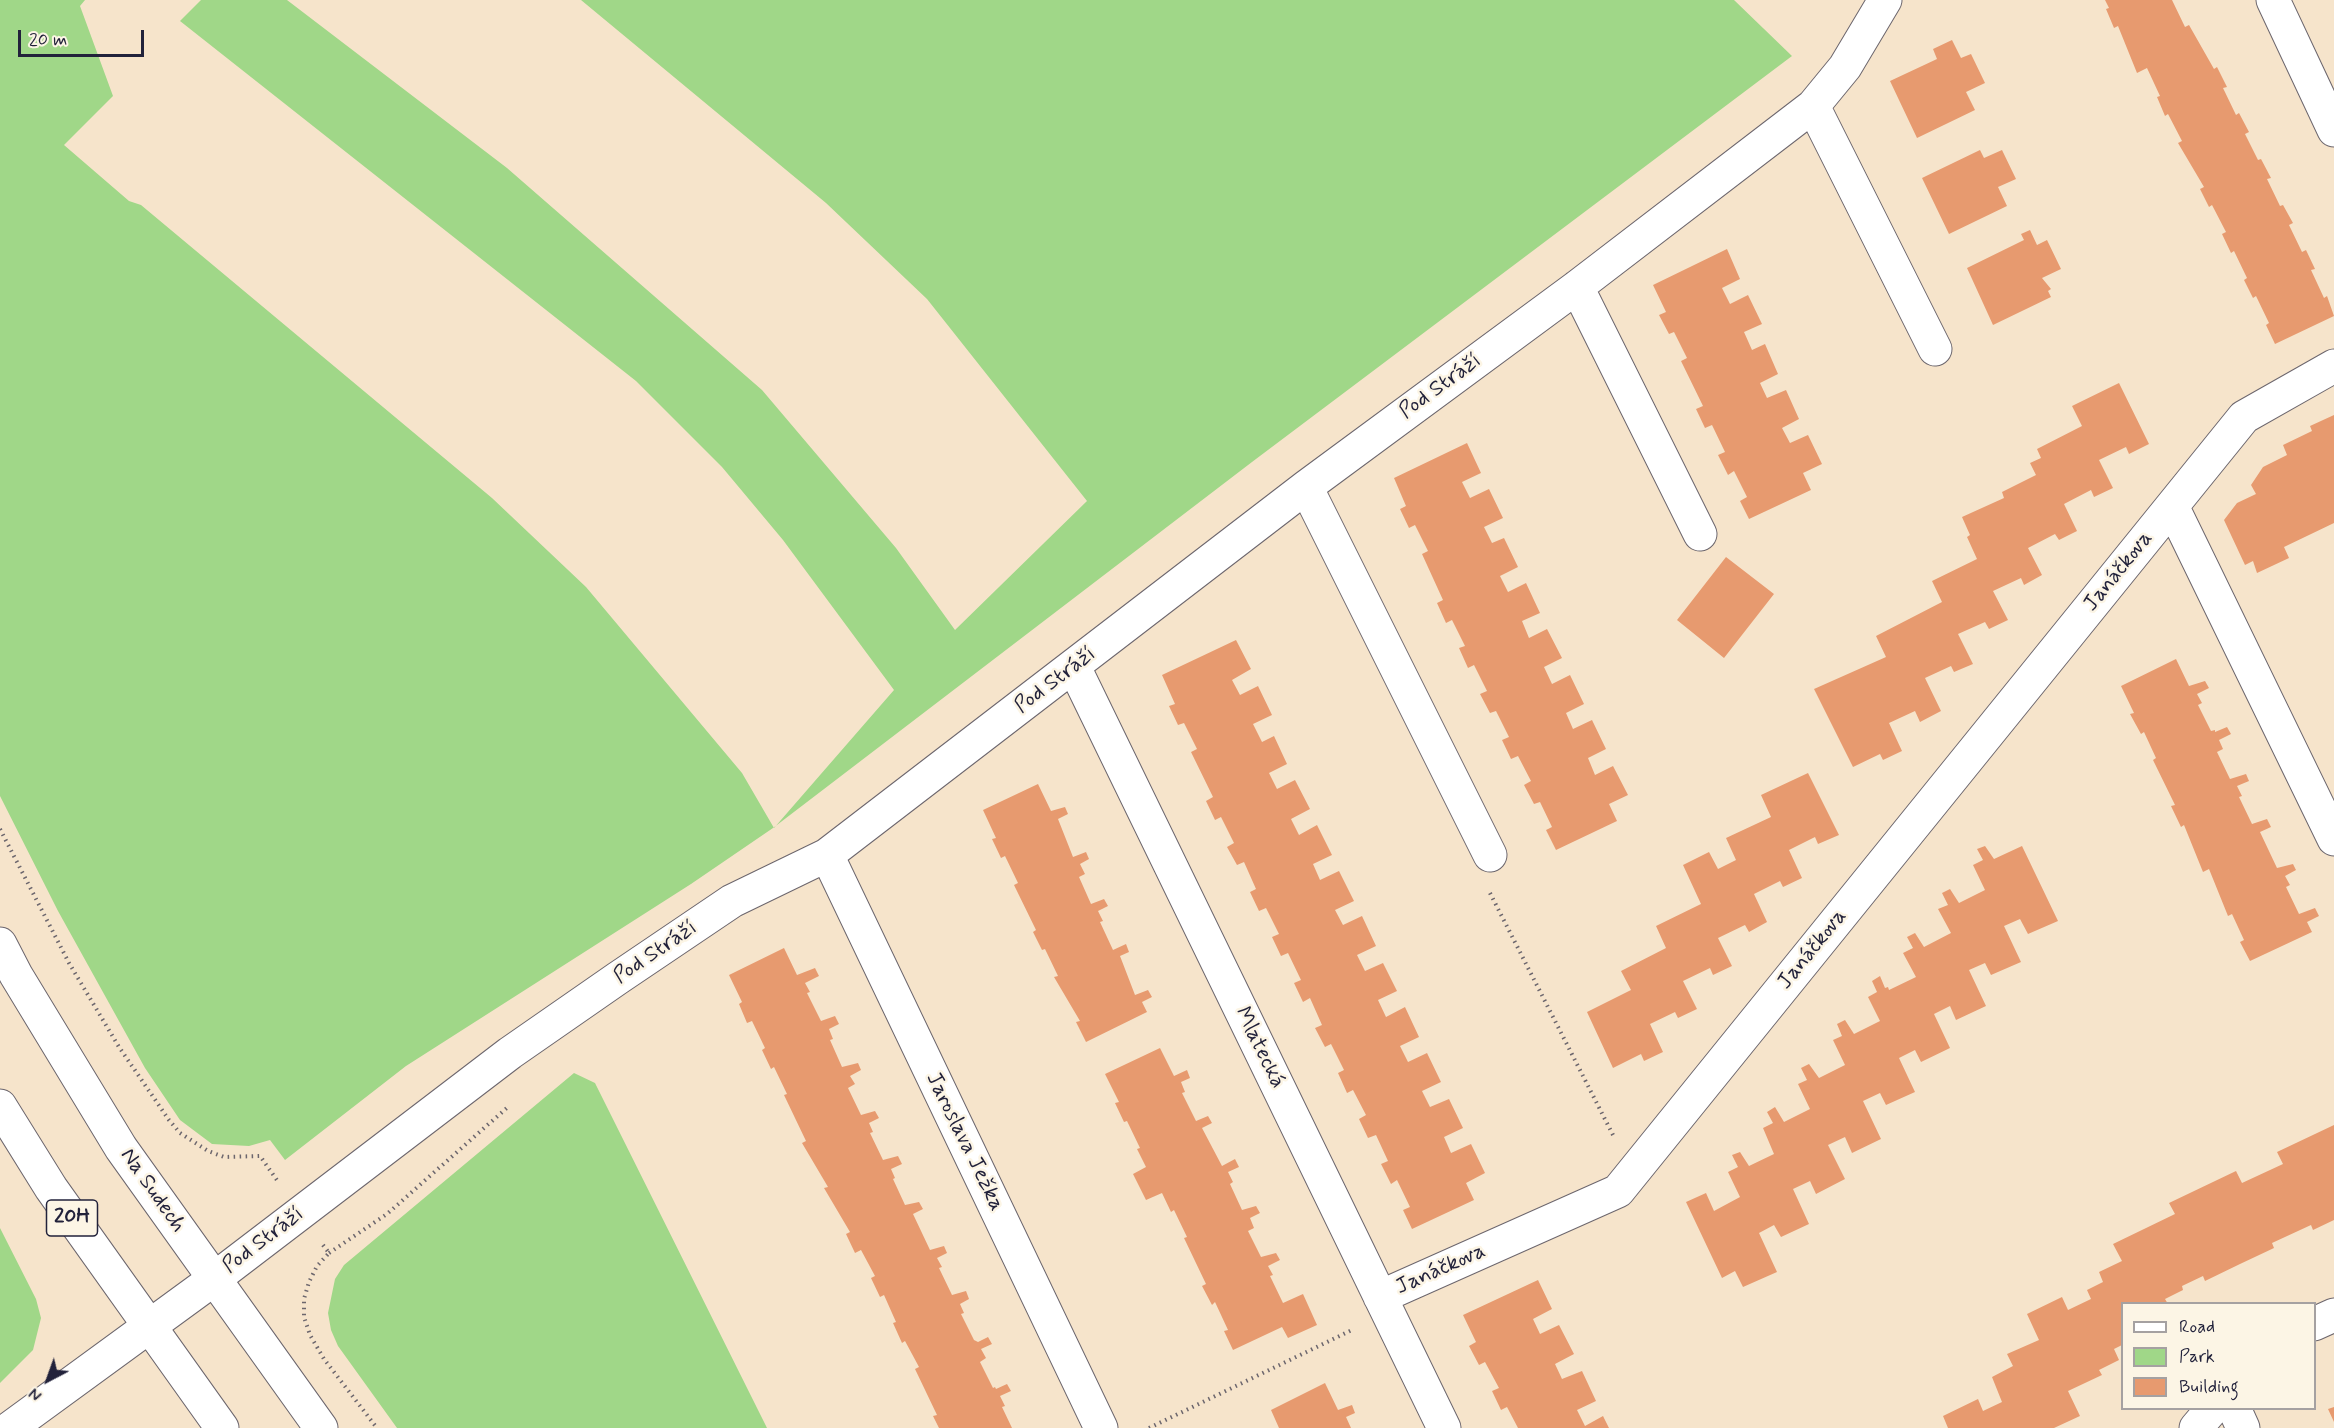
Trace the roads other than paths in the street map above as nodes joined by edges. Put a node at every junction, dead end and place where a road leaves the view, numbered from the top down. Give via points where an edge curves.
1 (1885, 0) edge
2 (2273, 0) edge
3 (1813, 106) junction
4 (2334, 130) edge
5 (1577, 287) junction
6 (1935, 349) dead end
7 (2334, 366) edge
8 (1306, 487) junction
9 (2172, 506) junction
10 (1700, 534) dead end
11 (1074, 667) junction
12 (2334, 839) edge
13 (827, 855) junction
14 (1490, 855) dead end
15 (0, 944) edge
16 (0, 1106) edge
17 (214, 1279) junction
18 (1380, 1297) junction
19 (2334, 1315) edge
20 (2316, 1323) edge
21 (148, 1327) junction
22 (2211, 1410) edge
23 (2235, 1410) edge
24 (10, 1428) edge
25 (222, 1428) edge
26 (321, 1428) edge
27 (1101, 1428) edge
28 (1444, 1428) edge
29 (2196, 1428) edge
30 (2243, 1428) edge

1 - 3 street, Pod Stráží via 1845,67
2 - 4 street
3 - 5 street, Pod Stráží
3 - 6 street
5 - 8 street, Pod Stráží
5 - 10 street
7 - 9 street, Janáčkova via 2244,417
8 - 11 street, Pod Stráží
8 - 14 street
9 - 12 street, Janáčkova
9 - 18 street, Janáčkova via 1618,1191
11 - 13 street, Pod Stráží
11 - 18 street, Mlatecká
13 - 17 street, Pod Stráží via 732,901 618,978 510,1053
13 - 27 street, Jaroslava Ježka
15 - 17 street, Na Sudech via 122,1148
16 - 21 street, 20H via 51,1188
17 - 21 street, Pod Stráží
17 - 26 street, Na Sudech
18 - 28 street, Mlatecká
19 - 20 street
21 - 24 street, Pod Stráží
21 - 25 street, 20H
22 - 29 street
23 - 30 street

